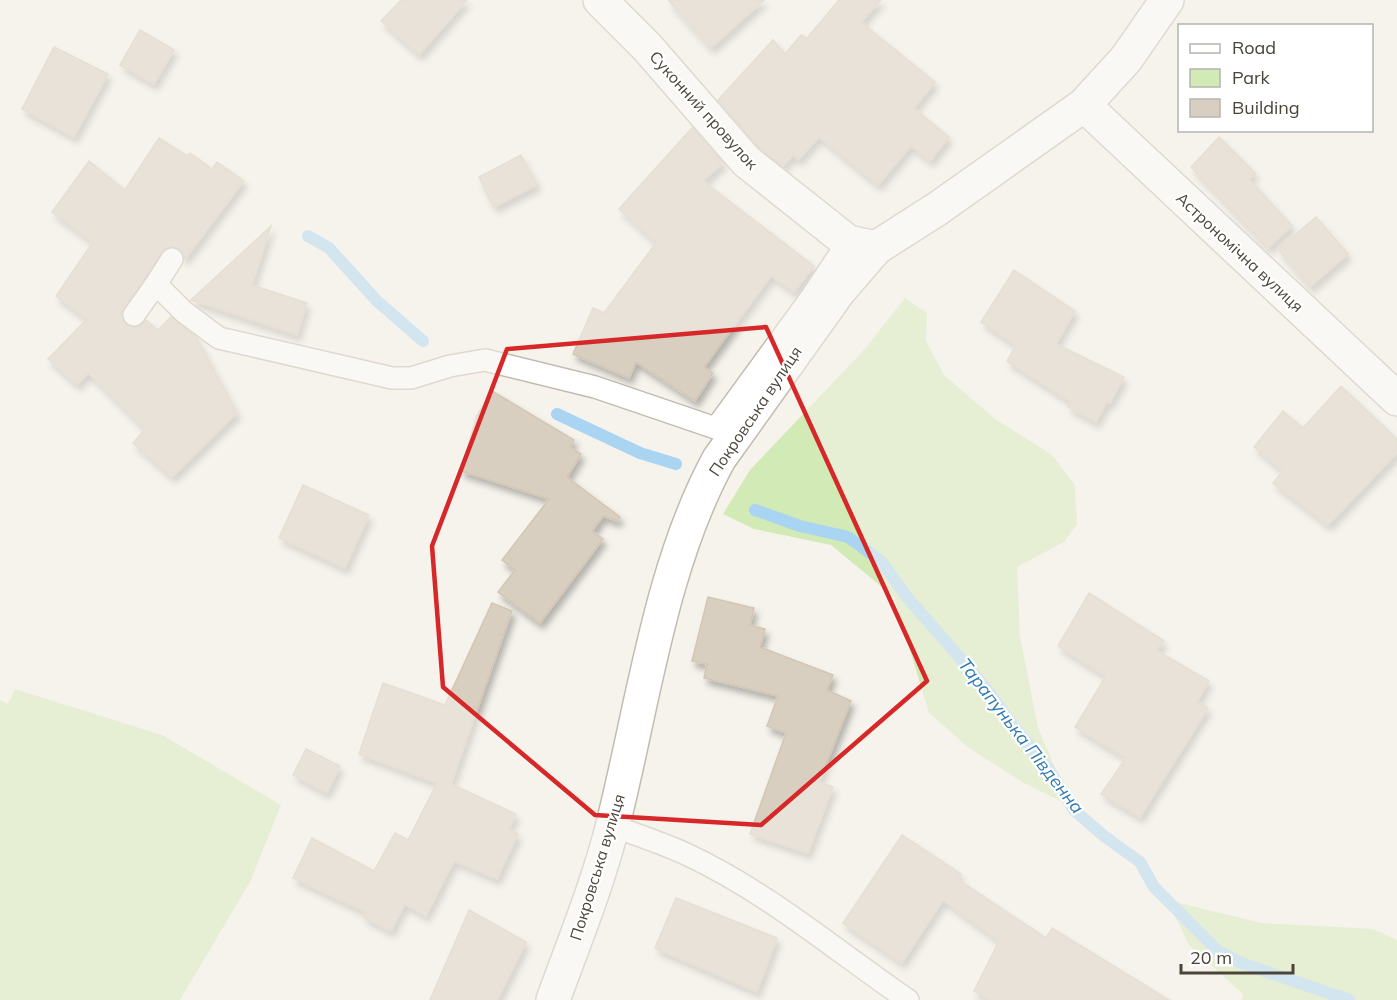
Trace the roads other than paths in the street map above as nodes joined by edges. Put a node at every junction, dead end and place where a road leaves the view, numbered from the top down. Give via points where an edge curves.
1 (600, 0) edge
2 (1167, 0) edge
3 (1084, 105) junction
4 (862, 245) junction
5 (172, 259) dead end
6 (156, 284) junction
7 (134, 315) dead end
8 (1397, 399) edge
9 (726, 431) junction
10 (613, 826) junction
11 (553, 1000) edge
12 (908, 1000) edge

1 - 4 street, Суконний провулок via 647,47 746,161
2 - 3 street, Покровська вулиця via 1126,59
3 - 4 street, Покровська вулиця via 937,209
3 - 8 street, Астрономічна вулиця
4 - 9 street, Покровська вулиця via 839,291
5 - 6 lane
6 - 7 lane
6 - 9 lane via 184,312 219,338 392,378 411,378 485,360 596,387
9 - 10 street, Покровська вулиця via 681,548
10 - 11 street, Покровська вулиця
10 - 12 lane via 686,854 741,884

